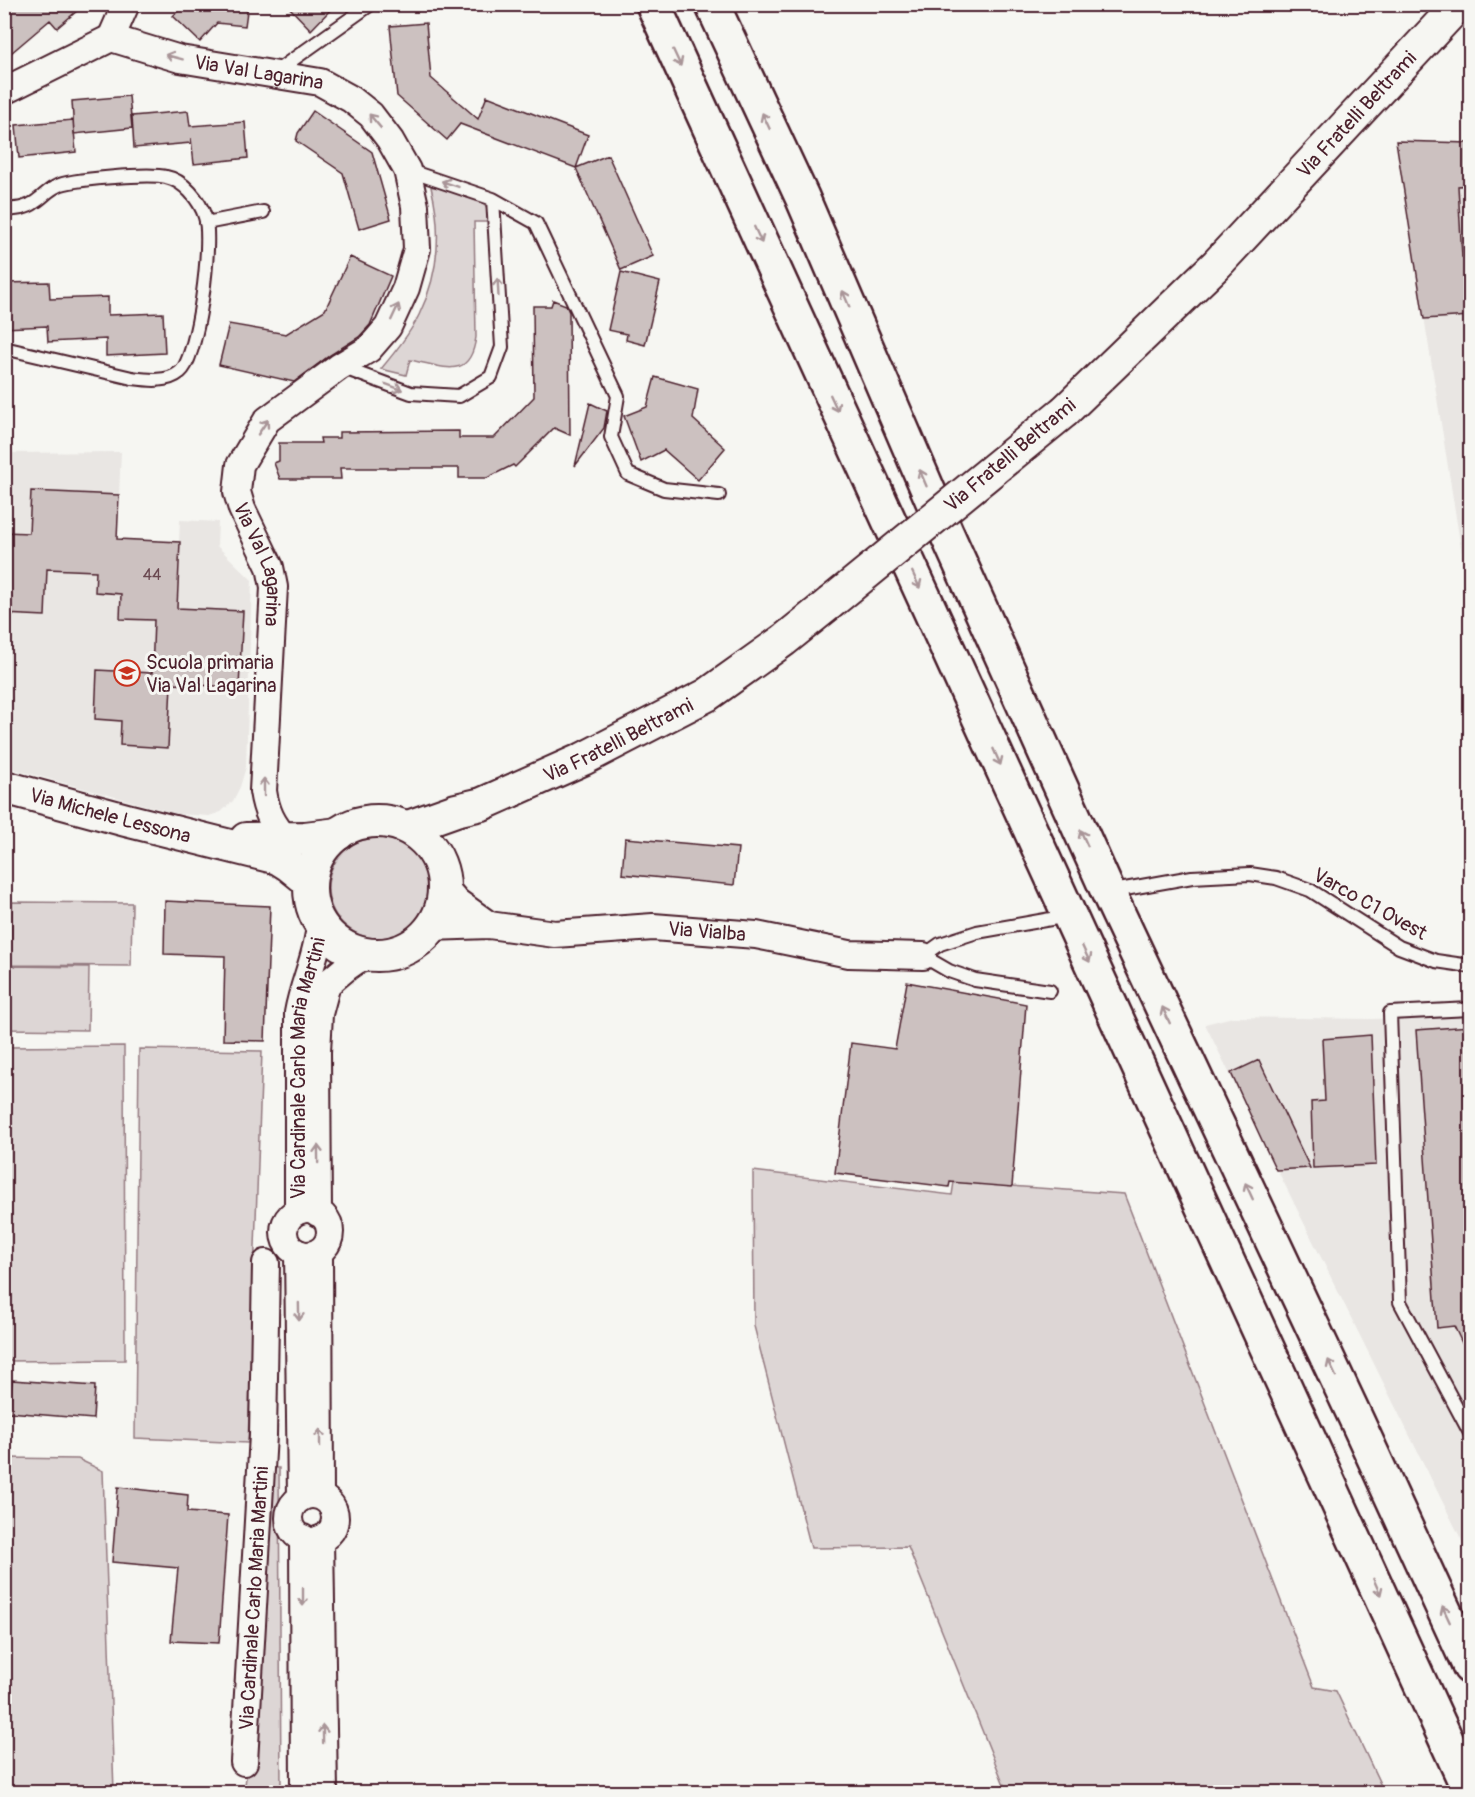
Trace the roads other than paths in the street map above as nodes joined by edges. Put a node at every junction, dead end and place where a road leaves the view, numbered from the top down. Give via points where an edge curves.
1 (126, 4) edge
2 (371, 4) edge
3 (652, 4) edge
4 (712, 4) edge
5 (1459, 4) edge
6 (111, 38) junction
7 (273, 73) junction
8 (4, 91) edge
9 (407, 170) junction
10 (493, 199) junction
11 (4, 210) edge
12 (263, 212) dead end
13 (206, 223) junction
14 (4, 348) edge
15 (339, 367) junction
16 (719, 495) dead end
17 (4, 787) edge
18 (482, 804) junction
19 (408, 827) junction
20 (339, 834) junction
21 (286, 839) junction
22 (215, 841) junction
23 (441, 874) junction
24 (310, 882) junction
25 (1108, 892) junction
26 (1069, 916) junction
27 (320, 924) junction
28 (489, 925) junction
29 (430, 927) junction
30 (375, 955) junction
31 (923, 956) junction
32 (1470, 966) edge
33 (1050, 991) dead end
34 (1470, 1009) edge
35 (308, 1212) junction
36 (308, 1253) junction
37 (266, 1263) dead end
38 (1470, 1433) edge
39 (263, 1435) junction
40 (300, 1435) junction
41 (311, 1497) junction
42 (311, 1539) junction
43 (1470, 1667) edge
44 (244, 1762) dead end
45 (304, 1792) edge
46 (324, 1792) edge
47 (1470, 1792) edge

1 - 6 street
2 - 7 lane
3 -> 26 highway
25 -> 4 highway via 946,532 802,197
5 - 18 street, Via Fratelli Beltrami, bridge via 1217,264 1065,411 784,640 707,695 583,759
7 -> 6 street, Via Val Lagarina via 180,59
6 - 8 street
9 -> 7 street, Via Val Lagarina via 371,115 351,99 321,82
10 -> 9 lane
15 -> 9 street, Via Val Lagarina via 369,349 388,327 406,288 417,249 415,206
15 -> 10 lane via 411,393 459,396 491,377 502,348
10 - 16 lane via 536,223 618,396 611,437 628,474 664,489
11 - 13 lane via 27,206 66,183 160,176 185,186 201,208
12 - 13 lane
13 - 14 lane via 208,245 195,341 184,369 178,374 162,379 132,378
21 -> 15 street, Via Val Lagarina via 274,826 263,791 274,587 270,567 242,509 238,479 240,465 267,420
17 - 22 street, Via Michele Lessona
18 - 19 street, Via Fratelli Beltrami
18 - 23 street, Via Fratelli Beltrami via 444,843
19 - 20 street via 367,821
19 - 23 street via 427,844
20 - 21 street, Via Michele Lessona
20 - 24 street via 315,860
21 - 22 street, Via Michele Lessona
22 - 24 street, Via Michele Lessona via 283,860
23 - 28 street, Via Vialba via 457,902
23 - 29 street via 440,908
24 - 27 street
25 - 32 lane, Varco C1 Ovest via 1192,877 1241,874 1276,878 1310,890 1399,947 1436,961
43 -> 25 highway
26 - 31 lane via 977,933 940,944
26 -> 47 highway
27 - 30 street via 335,940 354,951
27 - 35 street, Via Cardinale Carlo Maria Martini via 298,1013
28 - 29 street, Via Vialba
28 - 31 street, Via Vialba via 555,934 652,927 756,935 849,954
29 - 30 street via 415,943 396,952
35 -> 30 street, Via Cardinale Carlo Maria Martini via 318,1014 327,984 357,960
31 - 33 lane via 975,980
34 - 38 lane via 1390,1013 1400,1302
35 - 36 street, Via Cardinale Carlo Maria Martini via 327,1221 330,1236 327,1243
35 - 36 street, Via Cardinale Carlo Maria Martini via 288,1219 284,1233 289,1247
36 -> 40 street, Via Cardinale Carlo Maria Martini
41 -> 36 street, Via Cardinale Carlo Maria Martini
37 - 39 street, Via Cardinale Carlo Maria Martini
39 - 40 street
39 - 44 street, Via Cardinale Carlo Maria Martini
40 - 41 street, Via Cardinale Carlo Maria Martini
41 - 42 street, Via Cardinale Carlo Maria Martini via 293,1504 289,1518 294,1532
41 - 42 street via 327,1500 335,1521 328,1535
42 -> 45 street, Via Cardinale Carlo Maria Martini
46 -> 42 street, Via Cardinale Carlo Maria Martini

